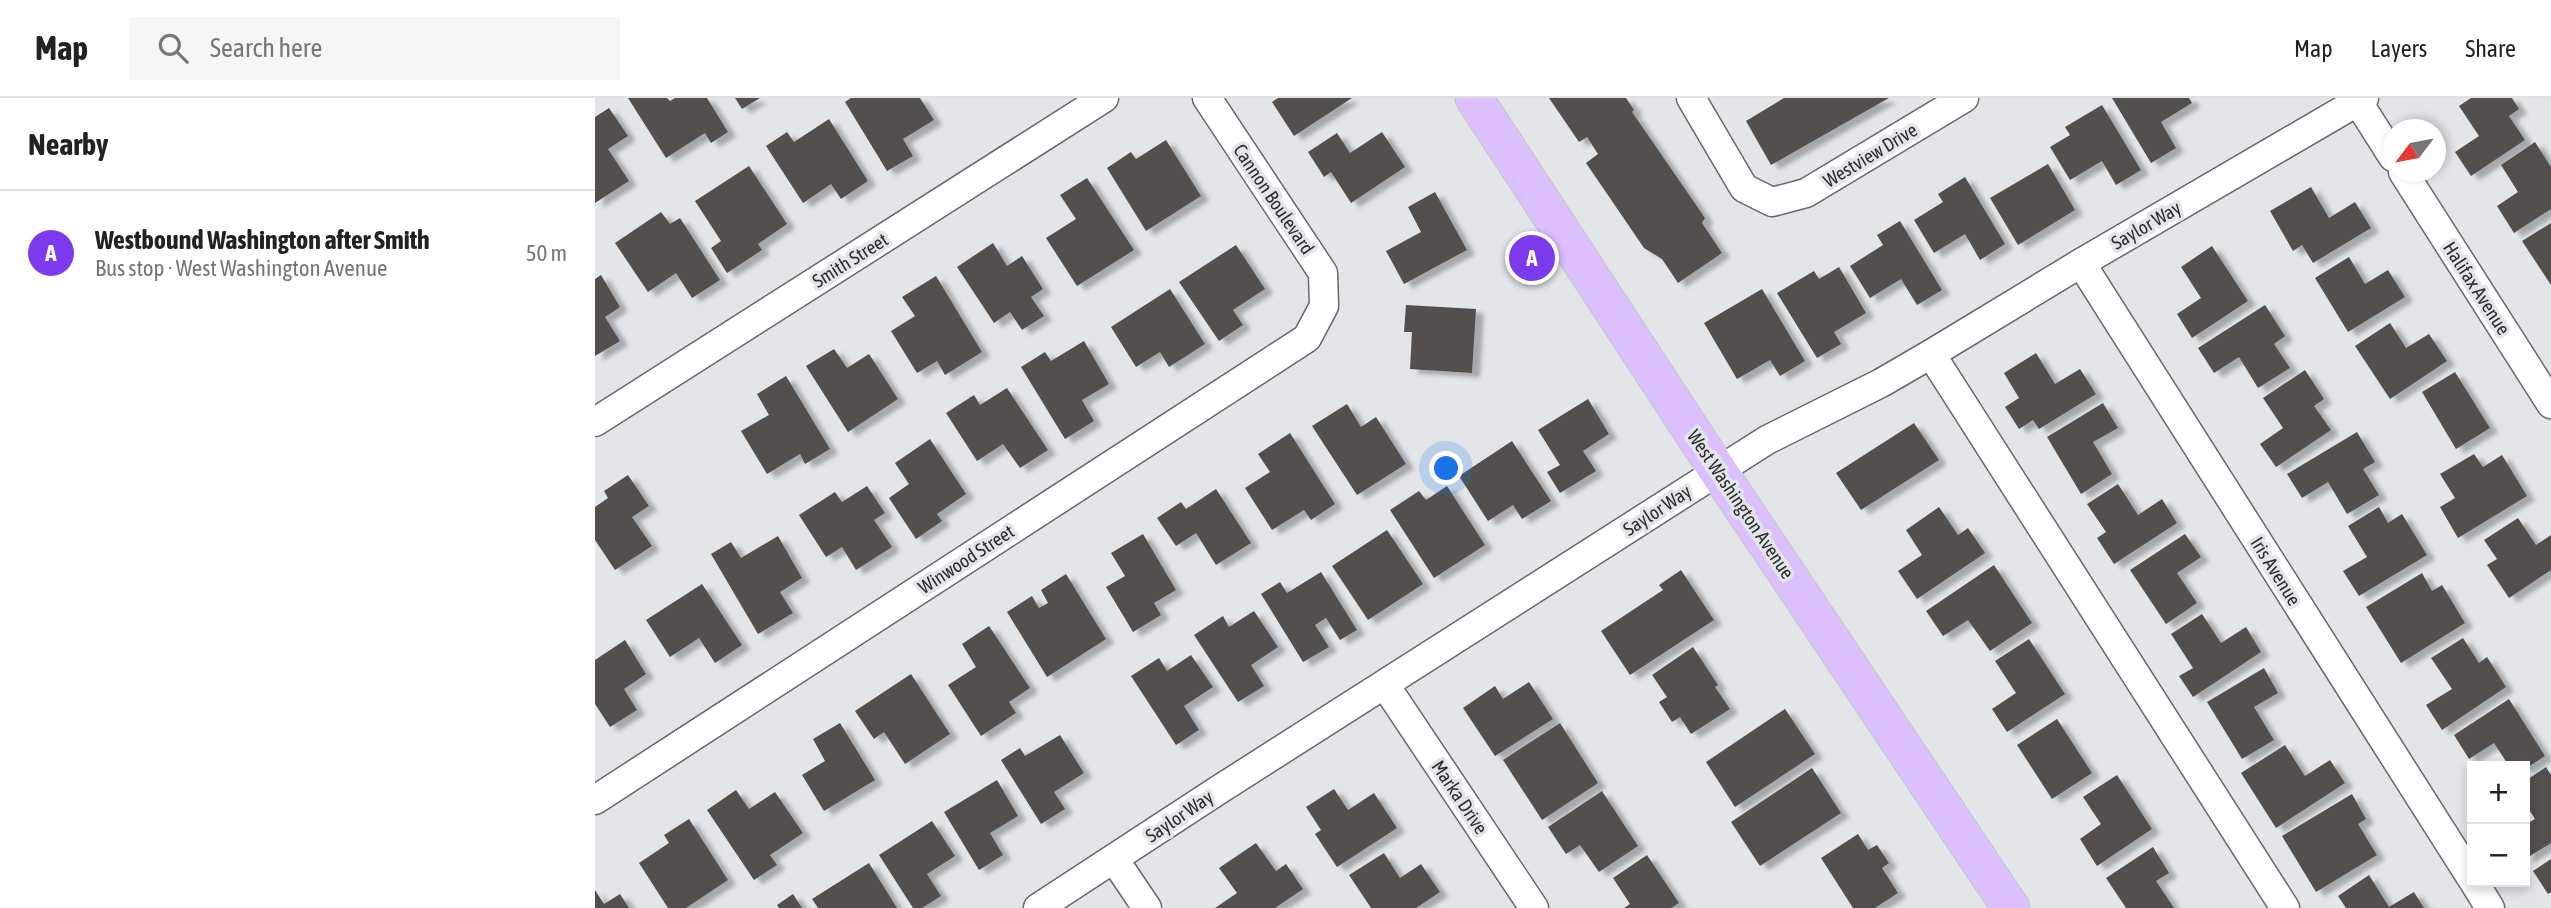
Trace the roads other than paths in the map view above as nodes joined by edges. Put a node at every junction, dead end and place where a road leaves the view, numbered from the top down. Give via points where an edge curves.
1 (1104, 98) edge
2 (1207, 98) edge
3 (1473, 98) edge
4 (1691, 98) edge
5 (1964, 98) edge
6 (2361, 100) edge
7 (2383, 139) edge
8 (2409, 182) edge
9 (2081, 263) junction
10 (1324, 306) joint
11 (1931, 354) junction
12 (2551, 404) edge
13 (595, 422) edge
14 (1718, 471) junction
15 (1385, 685) junction
16 (595, 800) edge
17 (1114, 859) junction
18 (2467, 872) edge
19 (2477, 887) edge
20 (1038, 908) edge
21 (1147, 908) edge
22 (1534, 908) edge
23 (2011, 908) edge
24 (2285, 908) edge
25 (2490, 908) edge

1 - 13 street, Smith Street
2 - 10 street, Cannon Boulevard via 1323,272
3 - 14 main road, West Washington Avenue
4 - 5 street, Westview Drive via 1744,188 1772,202 1806,193
6 - 7 street
6 - 9 street, Saylor Way
8 - 12 street, Halifax Avenue
9 - 11 street, Saylor Way
9 - 18 street, Iris Avenue
10 - 16 street, Winwood Street via 1307,338
11 - 14 street, Saylor Way via 1767,440
11 - 24 street
14 - 15 street, Saylor Way
14 - 23 main road, West Washington Avenue
15 - 17 street, Saylor Way
15 - 22 street, Marka Drive
17 - 20 street, Saylor Way
17 - 21 street
19 - 25 street, Iris Avenue

